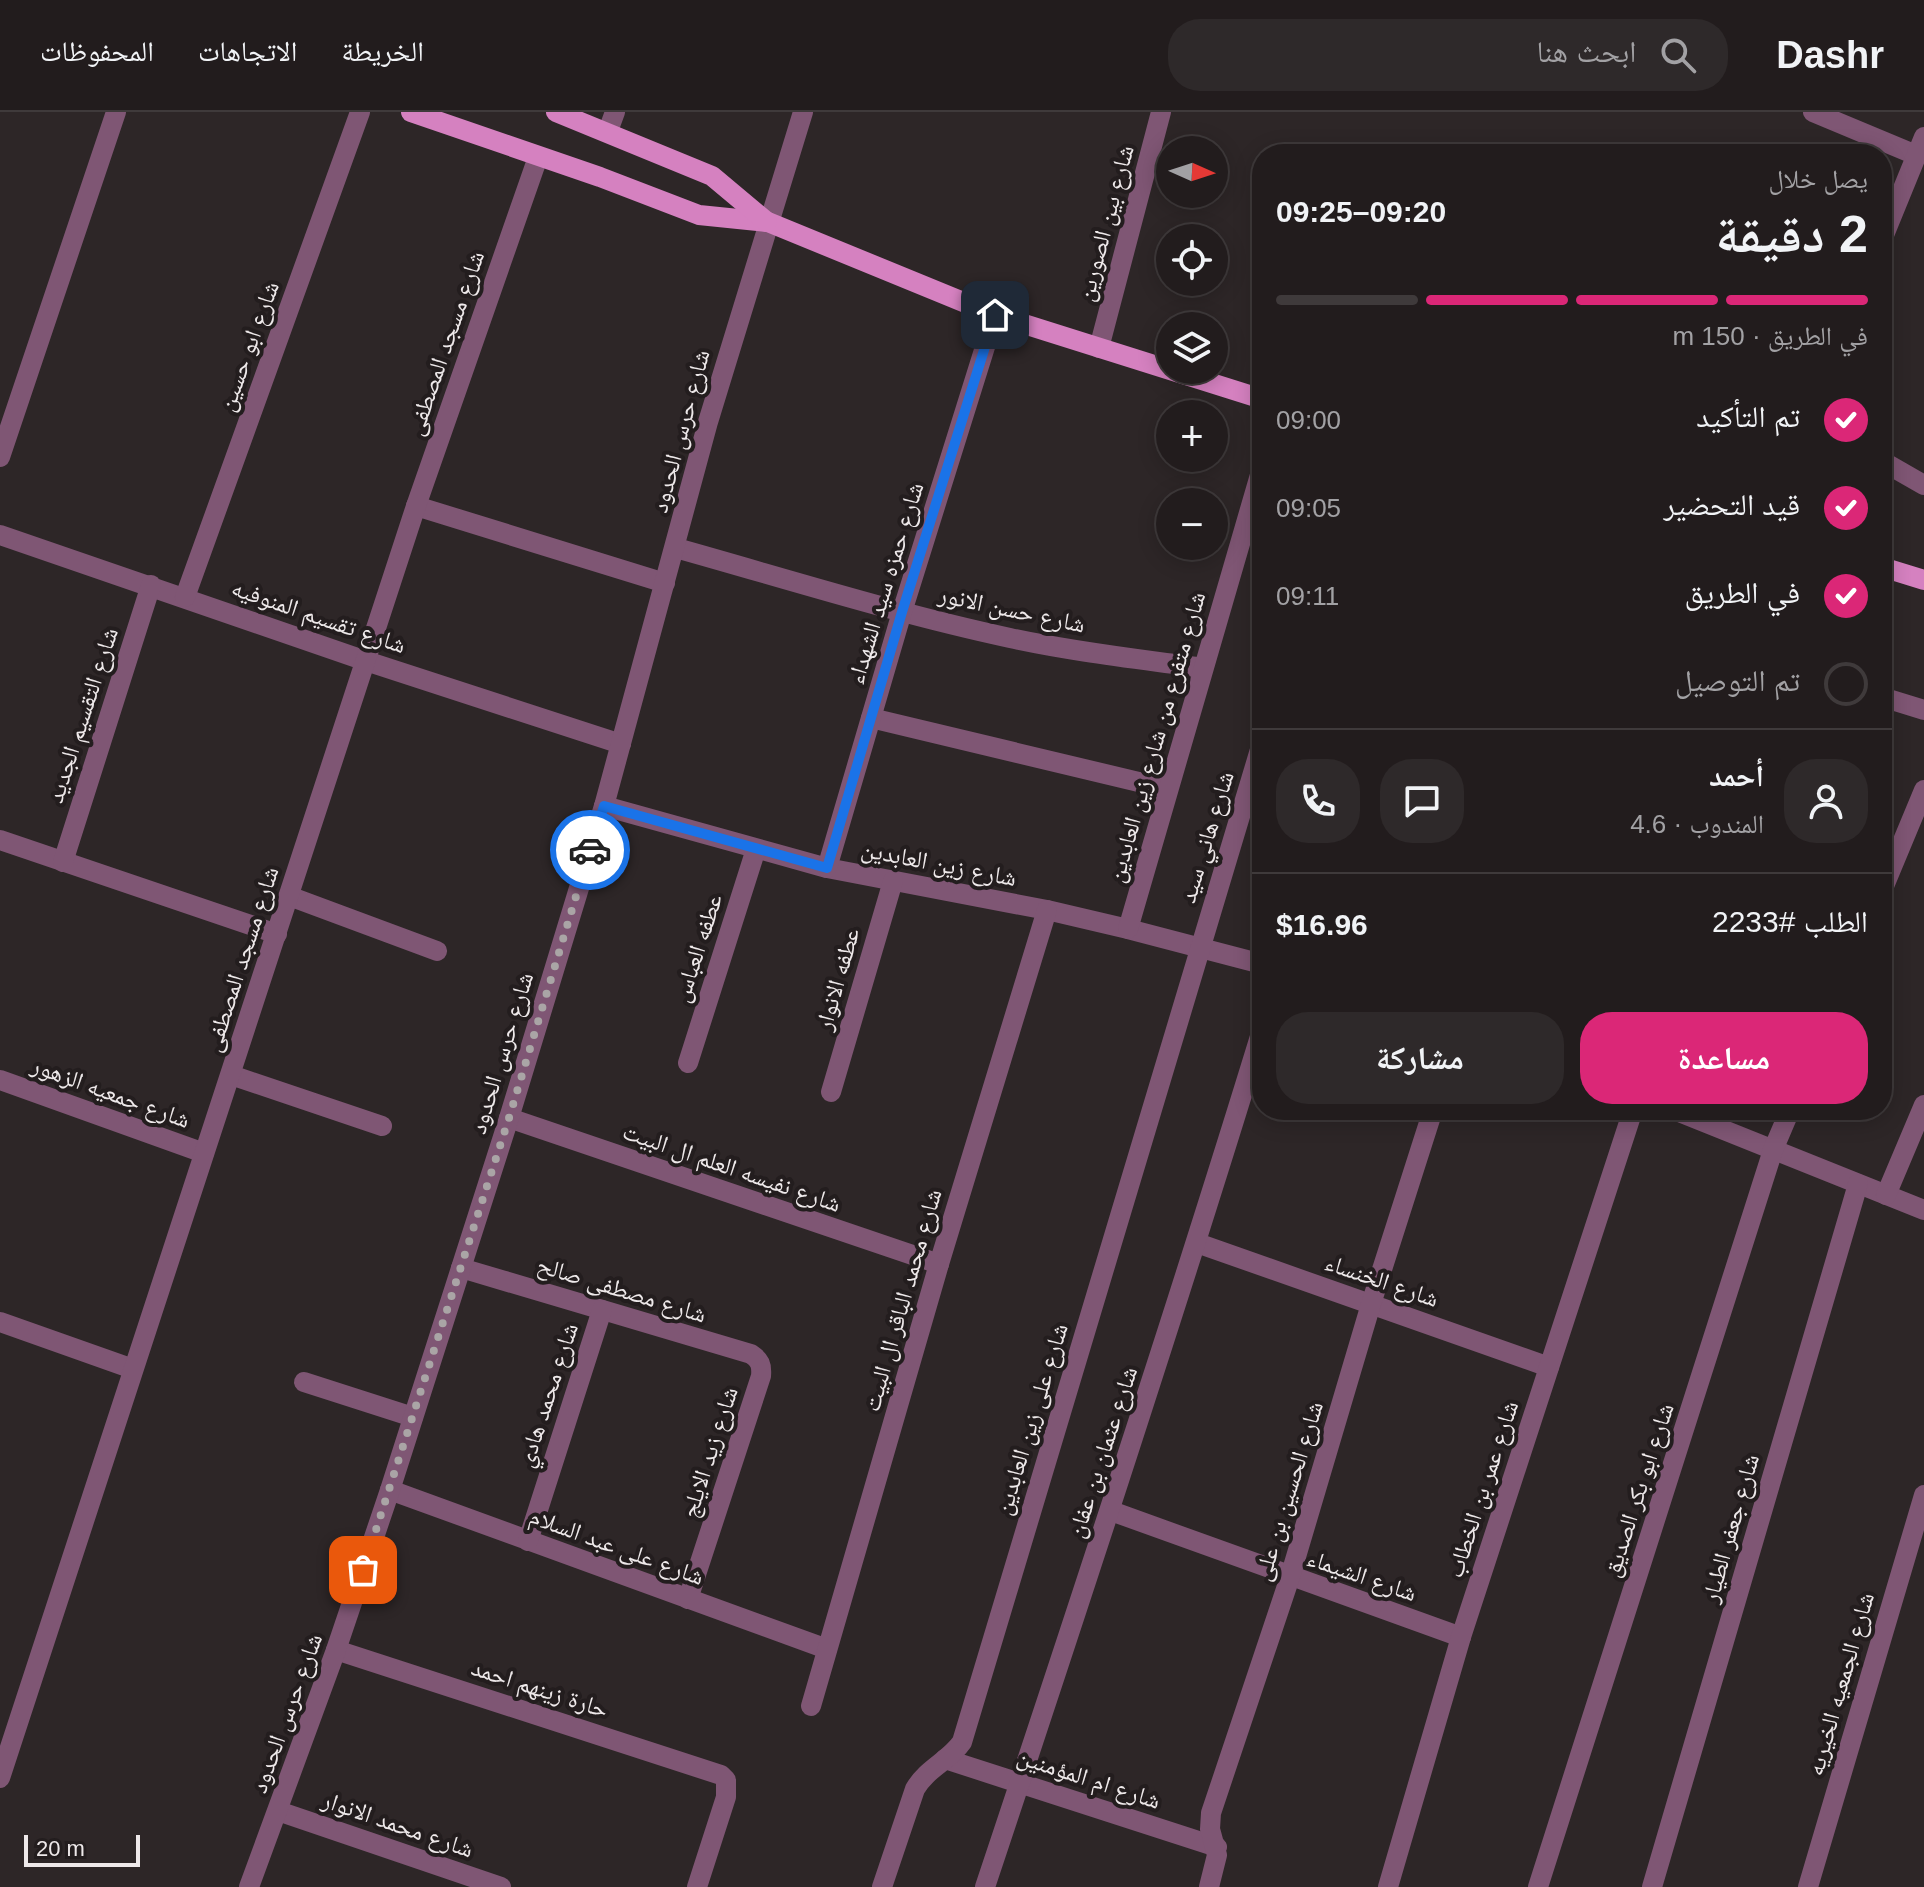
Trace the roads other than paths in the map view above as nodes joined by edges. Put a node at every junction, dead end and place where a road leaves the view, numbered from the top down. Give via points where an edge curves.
1 (116, 112) edge
2 (360, 112) edge
3 (411, 112) edge
4 (556, 112) edge
5 (803, 112) edge
6 (1161, 112) edge
7 (1813, 112) edge
8 (612, 122) edge
9 (1920, 146) edge
10 (538, 157) junction
11 (1892, 215) edge
12 (768, 222) junction
13 (995, 315) junction
14 (1099, 348) junction
15 (1252, 396) edge
16 (0, 457) edge
17 (1892, 467) edge
18 (1924, 485) edge
19 (1252, 502) edge
20 (416, 506) junction
21 (0, 535) edge
22 (676, 548) junction
23 (1892, 570) edge
24 (1924, 580) edge
25 (665, 583) junction
26 (151, 585) junction
27 (185, 597) junction
28 (902, 612) junction
29 (366, 661) junction
30 (1203, 668) junction
31 (1892, 700) edge
32 (1924, 710) edge
33 (871, 718) junction
34 (621, 744) junction
35 (1252, 775) edge
36 (1168, 789) junction
37 (1924, 790) edge
38 (604, 806) junction
39 (0, 840) edge
40 (756, 849) junction
41 (63, 862) junction
42 (1892, 867) edge
43 (827, 868) junction
44 (893, 881) junction
45 (289, 896) junction
46 (1047, 910) junction
47 (1128, 929) junction
48 (277, 934) junction
49 (1199, 947) junction
50 (437, 951) dead end
51 (1252, 961) edge
52 (688, 1063) dead end
53 (1252, 1063) edge
54 (231, 1075) junction
55 (0, 1080) edge
56 (831, 1092) dead end
57 (1924, 1105) edge
58 (509, 1118) junction
59 (1430, 1120) edge
60 (1630, 1120) edge
61 (1699, 1120) edge
62 (1786, 1120) edge
63 (382, 1126) dead end
64 (1773, 1150) junction
65 (204, 1153) junction
66 (1858, 1184) junction
67 (1886, 1195) junction
68 (1924, 1210) edge
69 (1197, 1243) junction
70 (939, 1264) junction
71 (461, 1268) junction
72 (1371, 1304) junction
73 (602, 1310) junction
74 (0, 1322) edge
75 (762, 1367) joint
76 (1549, 1367) junction
77 (133, 1369) junction
78 (304, 1382) dead end
79 (413, 1417) junction
80 (390, 1490) junction
81 (1924, 1495) edge
82 (1111, 1511) junction
83 (528, 1541) junction
84 (1290, 1577) junction
85 (688, 1599) junction
86 (1461, 1637) junction
87 (827, 1649) junction
88 (336, 1650) junction
89 (811, 1706) dead end
90 (945, 1759) junction
91 (0, 1778) edge
92 (1020, 1782) junction
93 (278, 1811) junction
94 (1217, 1847) junction
95 (249, 1887) edge
96 (501, 1887) edge
97 (697, 1887) edge
98 (882, 1887) edge
99 (985, 1887) edge
100 (1209, 1887) edge
101 (1388, 1887) edge
102 (1538, 1887) edge
103 (1652, 1887) edge
104 (1808, 1887) edge

1 - 16 street
2 - 27 street, شارع ابو حسين
3 - 10 main road
4 - 8 main road
5 - 12 street, شارع حرس الحدود
6 - 14 street, شارع بين الصورين
7 - 9 street
8 - 12 main road via 712,176
9 - 11 street
10 - 12 main road via 699,215
10 - 20 street, شارع مسجد المصطفى
12 - 13 main road
12 - 22 street, شارع حرس الحدود
13 - 14 main road
13 - 28 street, شارع حمزه سيد الشهداء
14 - 15 main road
17 - 18 street
19 - 30 street, شارع متفرع من شارع زين العابدين
20 - 25 street
20 - 29 street, شارع مسجد المصطفى
21 - 26 street, شارع تقسيم المنوفيه
22 - 25 street, شارع حرس الحدود
22 - 28 street, شارع حسن الانور
23 - 24 main road
25 - 34 street, شارع حرس الحدود
26 - 27 street, شارع تقسيم المنوفيه
26 - 41 street, شارع التقسيم الجديد
27 - 29 street, شارع تقسيم المنوفيه
28 - 30 street, شارع حسن الانور via 1026,641
28 - 33 street, شارع حمزه سيد الشهداء
29 - 34 street, شارع تقسيم المنوفيه
29 - 45 street, شارع مسجد المصطفى
30 - 36 street, شارع متفرع من شارع زين العابدين
31 - 32 street
33 - 36 street
33 - 43 street, شارع حمزه سيد الشهداء
34 - 38 street, شارع حرس الحدود
35 - 49 street, شارع هاني سيد
36 - 47 street, شارع متفرع من شارع زين العابدين
37 - 42 street
38 - 40 street, شارع زين العابدين
38 - 58 street, شارع حرس الحدود
39 - 41 street
40 - 43 street, شارع زين العابدين
40 - 52 street, عطفه العباس
41 - 48 street
43 - 44 street, شارع زين العابدين
44 - 46 street, شارع زين العابدين
44 - 56 street, عطفه الانوار
45 - 48 street, شارع مسجد المصطفى
45 - 50 street
46 - 47 street, شارع زين العابدين
46 - 70 street, شارع محمد الباقر ال البيت
47 - 49 street, شارع زين العابدين
48 - 54 street, شارع مسجد المصطفى
49 - 51 street, شارع زين العابدين
49 - 90 street, شارع على زين العابدين via 962,1742
53 - 69 street, شارع عثمان بن عفان
54 - 63 street
54 - 65 street, شارع مسجد المصطفى
55 - 65 street, شارع جمعيه الزهور
57 - 67 street
58 - 70 street, شارع نفيسه العلم ال البيت
58 - 71 street, شارع حرس الحدود
59 - 72 street, شارع الحسين بن على
60 - 76 street, شارع عمر بن الخطاب
61 - 64 street
62 - 64 street, شارع ابو بكر الصديق
64 - 66 street
64 - 102 street, شارع ابو بكر الصديق
65 - 77 street, شارع مسجد المصطفى
66 - 67 street
66 - 103 street, شارع جعفر الطيار
67 - 68 street
69 - 72 street, شارع الخنساء
69 - 82 street, شارع عثمان بن عفان
70 - 87 street, شارع محمد الباقر ال البيت
71 - 73 street, شارع مصطفى صالح
71 - 79 street, شارع حرس الحدود
72 - 76 street, شارع الخنساء
72 - 84 street, شارع الحسين بن على
73 - 75 street, شارع مصطفى صالح via 751,1354
73 - 83 street, شارع محمد هادي
74 - 77 street
75 - 85 street, شارع زيد الايلج
76 - 86 street, شارع عمر بن الخطاب
77 - 91 street, شارع مسجد المصطفى
78 - 79 street
79 - 80 street, شارع حرس الحدود
80 - 83 street, شارع على عبد السلام
80 - 88 street, شارع حرس الحدود
81 - 104 street, شارع الجمعيه الخيريه
82 - 84 street, شارع الشيماء
82 - 92 street, شارع عثمان بن عفان
83 - 85 street, شارع على عبد السلام
84 - 86 street, شارع الشيماء
84 - 94 street, شارع الحسين بن على via 1211,1813
85 - 87 street, شارع على عبد السلام
86 - 101 street, شارع عمر بن الخطاب
87 - 89 street, شارع محمد الباقر ال البيت
88 - 93 street, شارع حرس الحدود
88 - 97 street, حارة زينهم احمد via 714,1771 726,1780 726,1797
90 - 92 street, شارع ام المؤمنين
90 - 98 street, شارع على زين العابدين via 922,1776 915,1789
92 - 94 street, شارع ام المؤمنين
92 - 99 street, شارع عثمان بن عفان
93 - 95 street, شارع حرس الحدود
93 - 96 street, شارع محمد الانوار
94 - 100 street, شارع الحسين بن على

